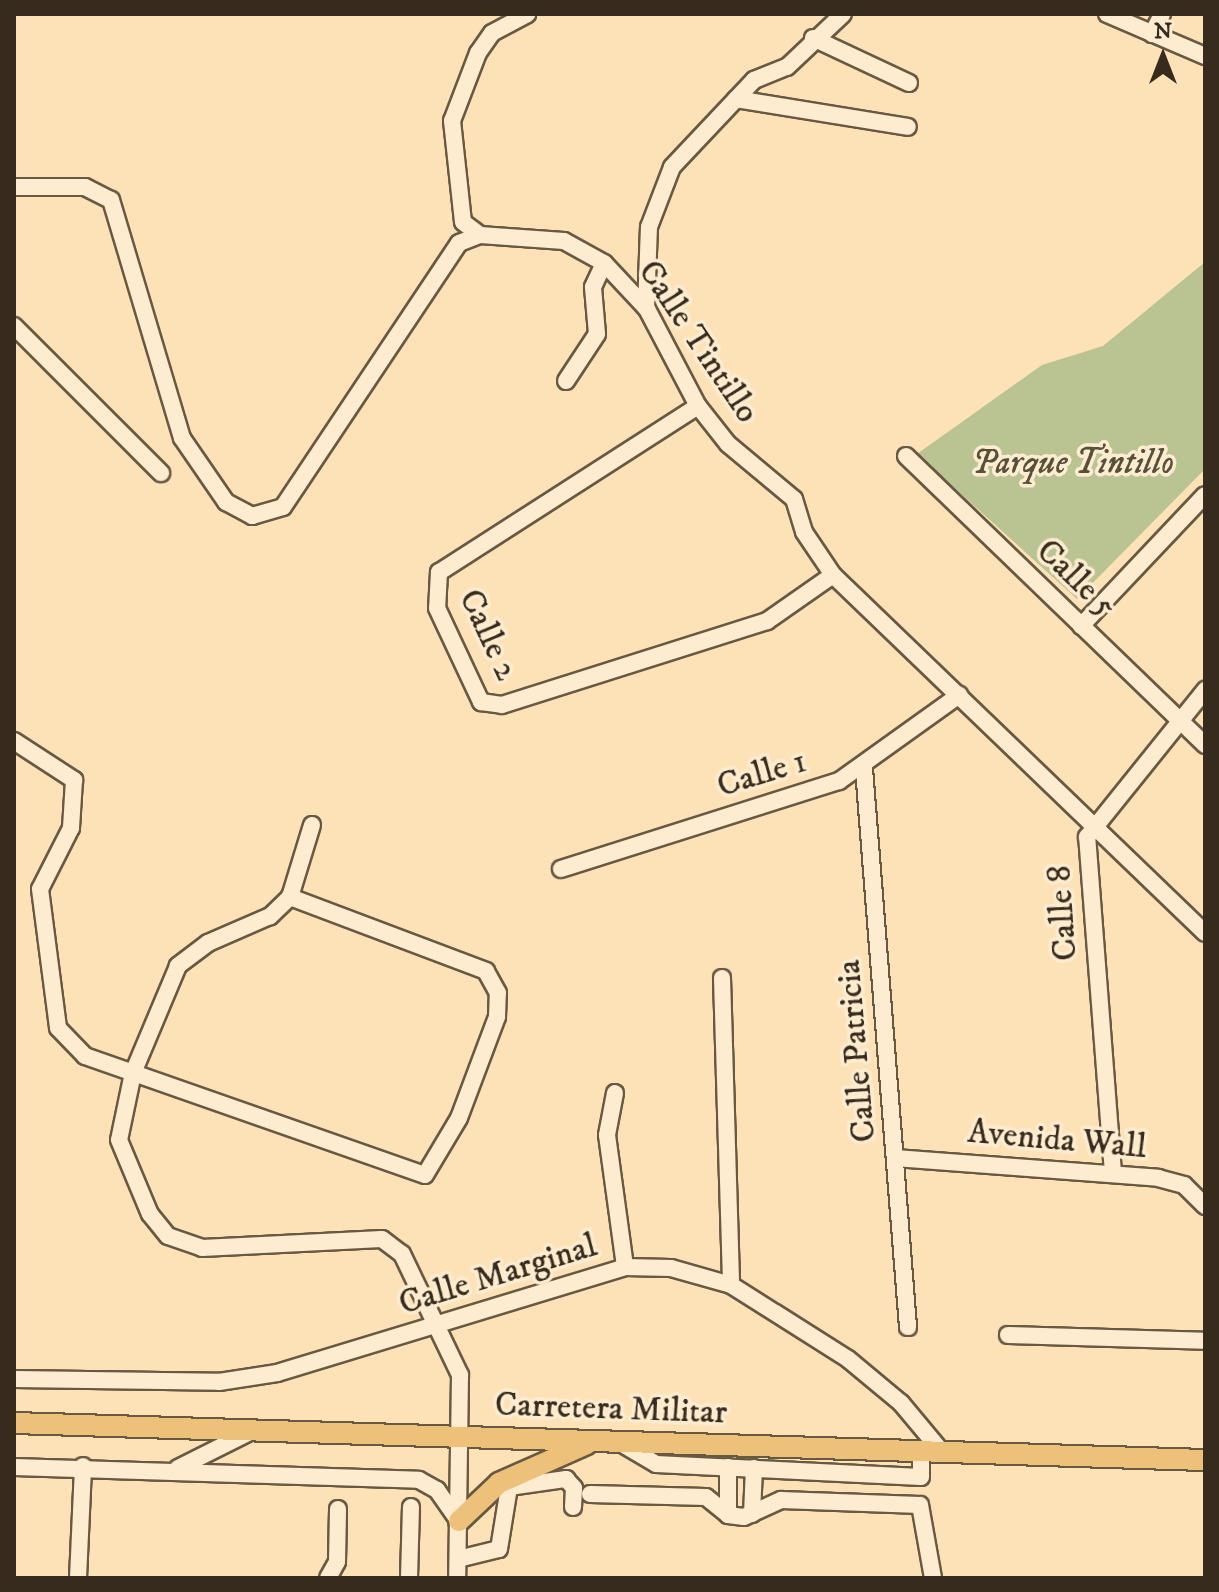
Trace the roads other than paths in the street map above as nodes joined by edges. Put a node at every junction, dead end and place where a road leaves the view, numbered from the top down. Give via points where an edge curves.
1 (527, 14) edge
2 (843, 14) edge
3 (1107, 14) edge
4 (1162, 14) edge
5 (1152, 34) junction
6 (813, 38) junction
7 (1205, 56) edge
8 (909, 83) dead end
9 (736, 99) junction
10 (908, 127) dead end
11 (14, 187) edge
12 (480, 235) junction
13 (604, 263) junction
14 (647, 309) junction
15 (14, 326) edge
16 (566, 381) dead end
17 (698, 406) junction
18 (906, 456) dead end
19 (161, 473) dead end
20 (1205, 495) edge
21 (833, 575) junction
22 (1081, 626) junction
23 (1205, 690) edge
24 (959, 695) junction
25 (1178, 719) junction
26 (14, 741) edge
27 (1205, 745) edge
28 (864, 769) junction
29 (312, 825) dead end
30 (1095, 826) junction
31 (561, 869) dead end
32 (290, 897) junction
33 (1205, 933) edge
34 (722, 978) dead end
35 (133, 1073) junction
36 (615, 1093) dead end
37 (895, 1158) junction
38 (1113, 1173) junction
39 (1205, 1206) edge
40 (625, 1267) junction
41 (731, 1285) junction
42 (440, 1325) junction
43 (908, 1327) dead end
44 (1008, 1335) dead end
45 (1205, 1341) edge
46 (14, 1379) edge
47 (14, 1423) edge
48 (258, 1428) junction
49 (460, 1435) junction
50 (596, 1440) junction
51 (618, 1441) junction
52 (932, 1452) junction
53 (1205, 1460) edge
54 (83, 1466) junction
55 (14, 1467) edge
56 (728, 1467) junction
57 (754, 1468) junction
58 (177, 1469) junction
59 (590, 1494) dead end
60 (411, 1507) dead end
61 (573, 1507) dead end
62 (338, 1509) dead end
63 (752, 1514) junction
64 (728, 1515) junction
65 (459, 1521) junction
66 (458, 1559) junction
67 (78, 1578) edge
68 (328, 1578) edge
69 (409, 1578) edge
70 (457, 1578) edge
71 (933, 1578) edge

1 - 12 street via 492,33 478,53 452,121 463,222
2 - 6 street
3 - 5 street
4 - 5 street
5 - 7 street
6 - 8 street
6 - 9 street via 787,67 754,80
9 - 10 street
9 - 14 street via 672,167 660,195 644,260
11 - 12 street via 85,187 111,200 182,438 226,502 252,516 283,507 459,243
12 - 13 street, Calle Tintillo via 564,241
13 - 14 street, Calle Tintillo
13 - 16 street via 593,287 597,334
14 - 17 street, Calle Tintillo
15 - 19 street
17 - 21 street, Calle Tintillo via 728,444 785,487
17 - 21 street, Calle 2 via 439,572 437,608 481,702 502,705 767,621
18 - 22 street, Calle 5
20 - 22 street
21 - 24 street, Calle Tintillo
22 - 25 street, Calle 5
23 - 25 street, Calle 8
24 - 28 street, Calle 1
24 - 30 street, Calle Tintillo
25 - 27 street, Calle 5
25 - 30 street, Calle 8
26 - 35 street via 74,780 71,828 40,889 58,1028 85,1056
28 - 31 street, Calle 1
28 - 37 street, Calle Patricia
29 - 32 street
30 - 33 street, Calle Tintillo
30 - 38 street, Calle 8 via 1087,837
32 - 35 street via 270,916 208,943 178,966
32 - 35 street via 486,971 498,993 497,1017 459,1118 425,1175
34 - 41 street
35 - 42 street via 119,1140 150,1214 168,1236 202,1248 382,1239 402,1254
36 - 40 street via 607,1135
37 - 38 street, Avenida Wall
37 - 43 street, Calle Patricia
38 - 39 street, Avenida Wall via 1184,1185
40 - 41 street, Calle Marginal via 671,1268
40 - 42 street, Calle Marginal
41 - 52 street, Calle Marginal via 848,1359 901,1403
42 - 46 street, Calle Marginal via 219,1382
42 - 49 street via 460,1375
44 - 45 street
47 - 48 main road, Carretera Militar
48 - 49 main road, Carretera Militar
48 - 58 street
49 - 50 main road, Carretera Militar
49 - 65 street
50 - 51 main road, Carretera Militar
50 - 65 main road via 499,1483
51 - 52 main road, Carretera Militar
51 - 56 street via 656,1464
52 - 53 main road, Carretera Militar
52 - 57 street via 921,1477
54 - 55 street
54 - 58 street
54 - 67 street
56 - 57 street
56 - 64 street
57 - 63 street
58 - 65 street via 419,1480 437,1490
59 - 64 street via 706,1497
60 - 69 street
61 - 66 street via 574,1488 566,1479 509,1487 499,1549
62 - 68 street via 337,1562
63 - 64 street
63 - 71 street via 781,1500 920,1505
65 - 66 street
66 - 70 street

